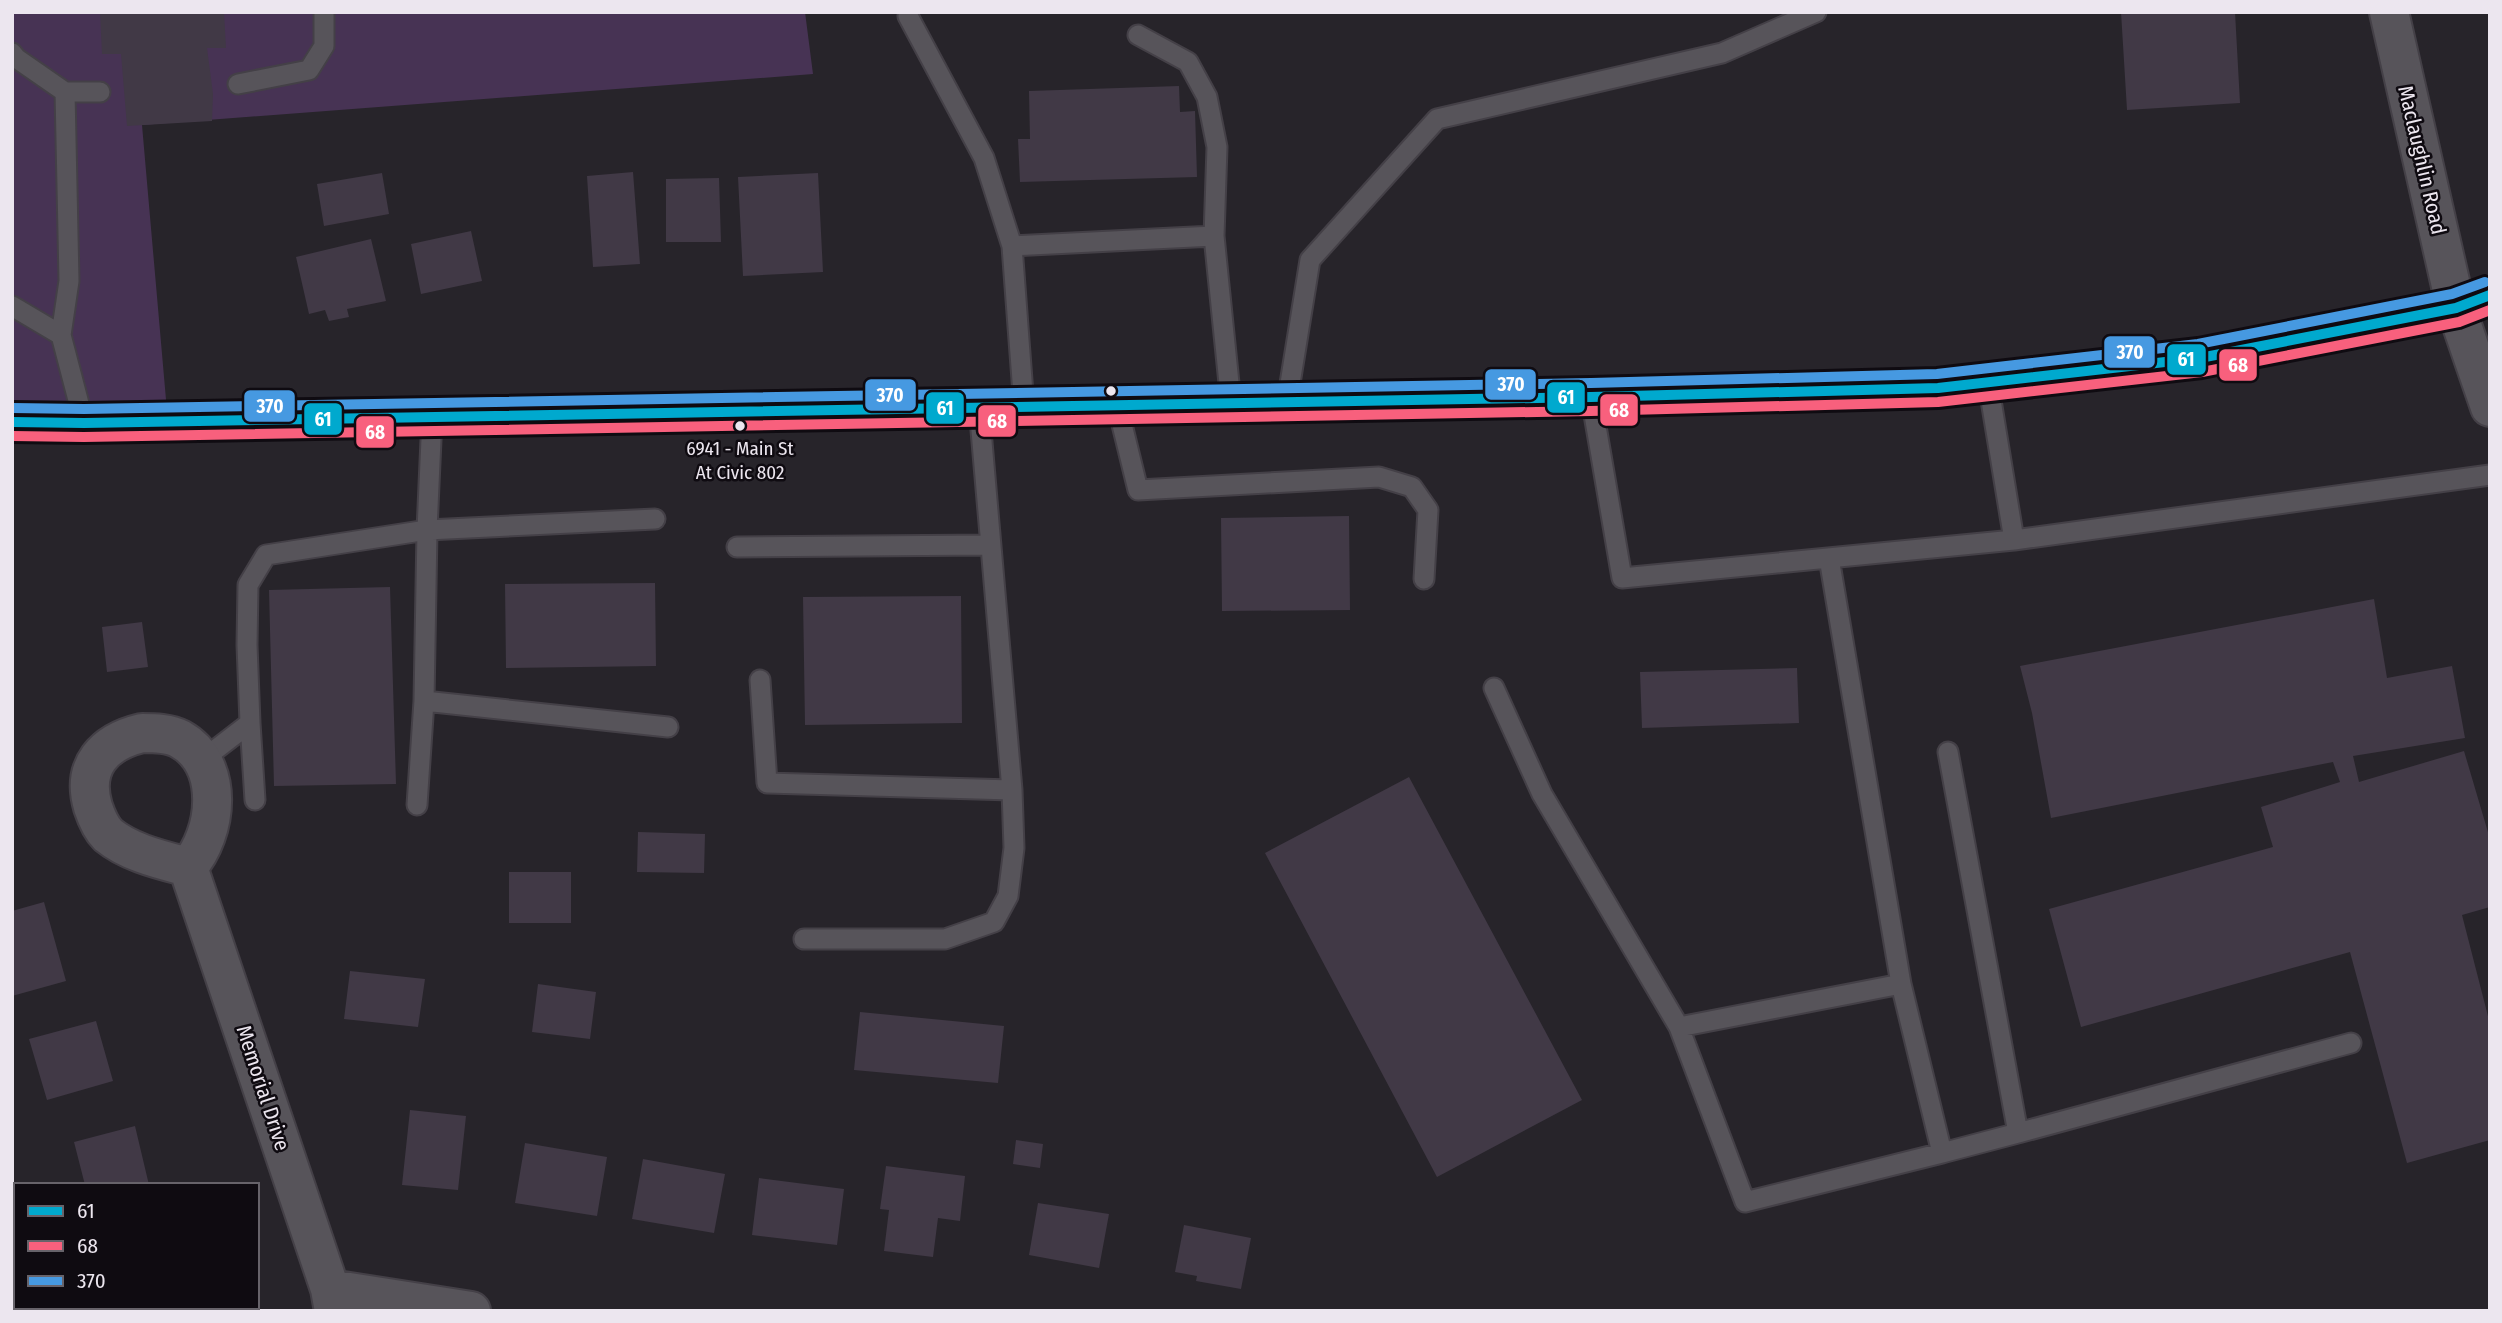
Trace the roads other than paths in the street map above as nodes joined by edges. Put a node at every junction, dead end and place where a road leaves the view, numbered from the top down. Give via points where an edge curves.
1 (324, 12) edge
2 (1816, 12) edge
3 (2389, 12) edge
4 (908, 16) dead end
5 (1138, 35) dead end
6 (12, 53) edge
7 (238, 84) dead end
8 (65, 92) junction
9 (100, 92) dead end
10 (1214, 236) junction
11 (1012, 246) junction
12 (2473, 302) edge
13 (12, 306) edge
14 (61, 334) junction
15 (1988, 382) junction
16 (1591, 397) junction
17 (1287, 402) junction
18 (1231, 403) junction
19 (1117, 404) junction
20 (979, 407) junction
21 (1024, 407) junction
22 (2490, 407) edge
23 (432, 417) junction
24 (12, 422) edge
25 (84, 423) junction
26 (2490, 475) edge
27 (655, 519) dead end
28 (427, 530) junction
29 (2014, 540) junction
30 (990, 545) junction
31 (737, 547) dead end
32 (1829, 558) junction
33 (1424, 579) dead end
34 (760, 680) dead end
35 (1494, 688) dead end
36 (424, 701) junction
37 (250, 723) junction
38 (668, 727) dead end
39 (1948, 751) dead end
40 (202, 760) junction
41 (1012, 790) junction
42 (256, 800) dead end
43 (417, 805) dead end
44 (188, 867) junction
45 (804, 939) dead end
46 (1901, 984) junction
47 (1679, 1027) junction
48 (2351, 1043) dead end
49 (2018, 1133) junction
50 (1942, 1153) junction
51 (332, 1300) edge
52 (471, 1311) edge

1 - 7 lane via 324,46 309,70
2 - 17 lane via 1722,53 1437,119 1310,260
3 - 12 street, Maclaughlin Road
4 - 11 lane via 984,158
5 - 10 lane via 1188,62 1208,97 1217,148
6 - 8 lane
8 - 9 lane
8 - 14 lane via 69,281
10 - 11 lane
10 - 18 lane
11 - 21 lane
12 - 15 main road via 2200,358
12 - 22 street, Maclaughlin Road
13 - 14 lane
14 - 25 lane
15 - 16 main road via 1938,388
15 - 29 lane
16 - 17 main road
16 - 32 lane via 1622,578
17 - 18 main road
18 - 19 main road
19 - 21 main road
19 - 33 lane via 1138,490 1379,477 1412,487 1427,510
20 - 21 main road
20 - 23 main road
20 - 30 lane
23 - 25 main road
23 - 28 lane
24 - 25 main road
26 - 29 lane
27 - 28 lane
28 - 36 lane
28 - 37 lane via 266,555 248,585
29 - 32 lane
30 - 31 lane
30 - 41 lane
32 - 46 lane
34 - 41 lane via 767,783
35 - 47 lane via 1542,794
36 - 38 lane
36 - 43 lane
37 - 40 lane
37 - 42 lane
39 - 49 lane
40 - 44 street via 211,783 211,810 204,844
40 - 44 street via 181,739 142,733 108,747 93,766 91,777 92,804 107,835 145,855
41 - 45 lane via 1013,860 1008,896 994,922 945,939
44 - 51 street, Memorial Drive
46 - 47 lane
46 - 50 lane
47 - 50 lane via 1745,1202
48 - 49 lane
49 - 50 lane
51 - 52 street

